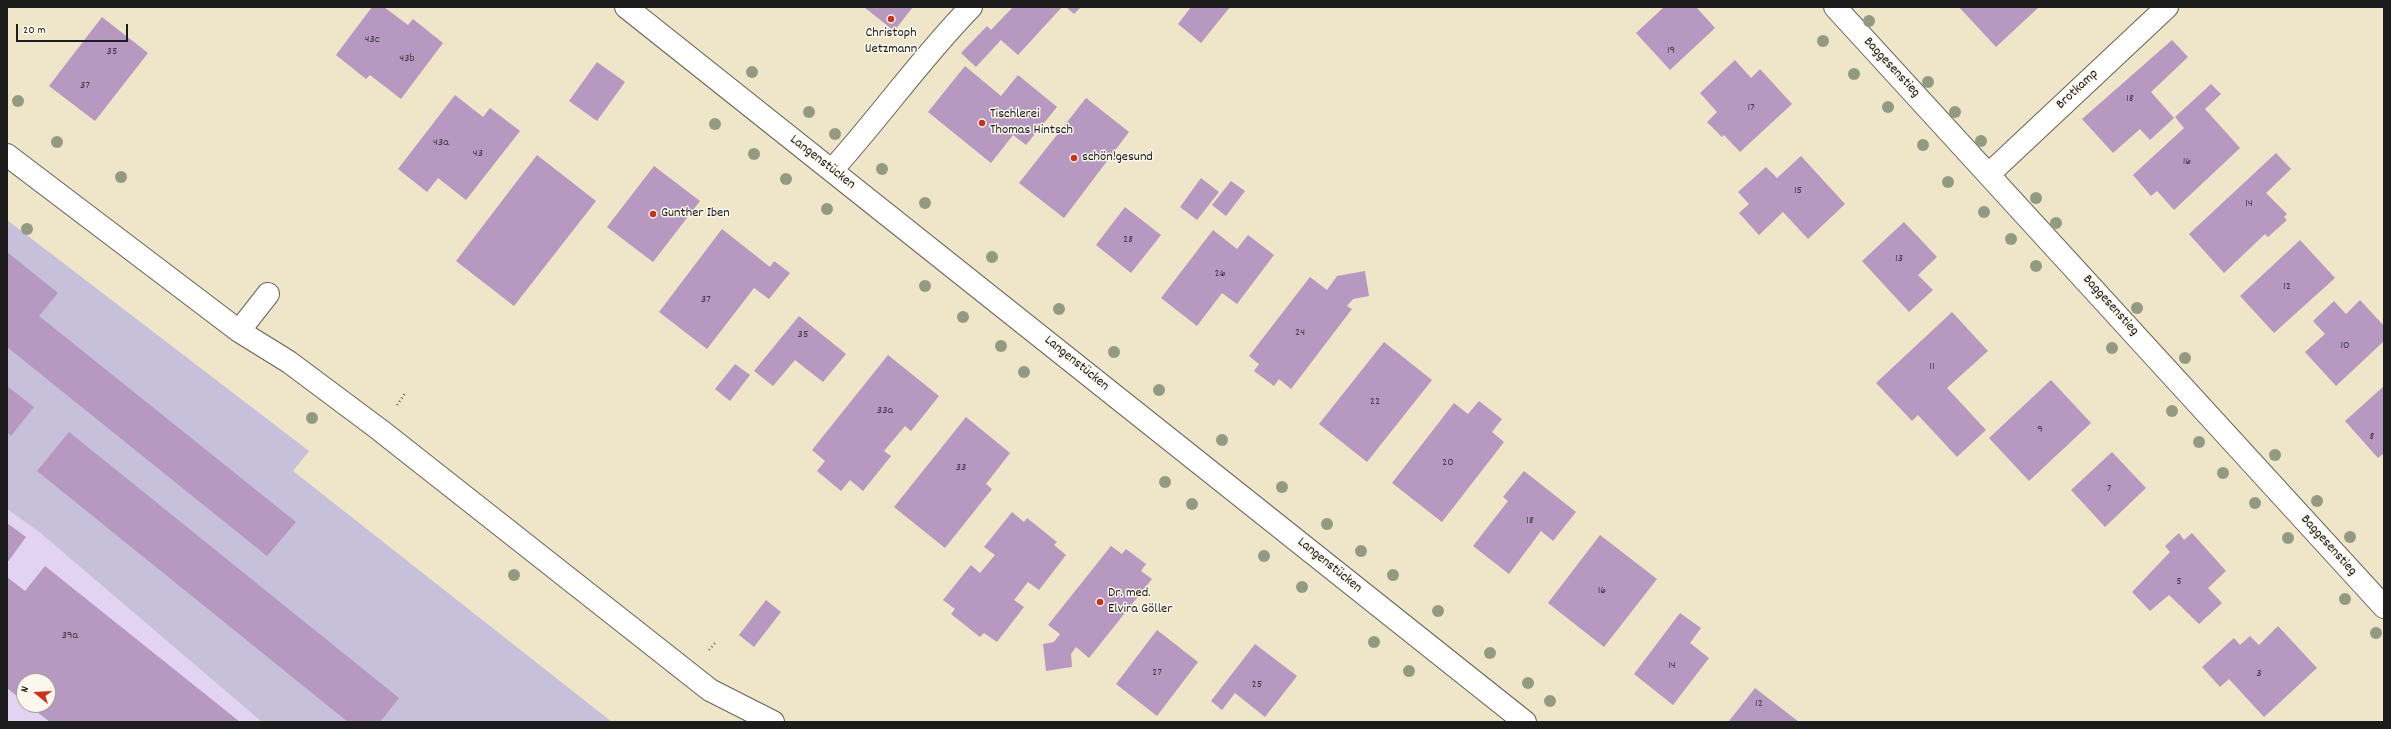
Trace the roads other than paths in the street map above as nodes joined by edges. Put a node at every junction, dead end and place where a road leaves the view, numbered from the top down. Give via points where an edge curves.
1 (626, 7) edge
2 (971, 7) edge
3 (1835, 7) edge
4 (2167, 7) edge
5 (7, 155) edge
6 (832, 170) junction
7 (1989, 174) junction
8 (268, 294) dead end
9 (239, 332) junction
10 (2384, 606) edge
11 (773, 722) edge
12 (1525, 722) edge

1 - 6 street, Langenstücken
2 - 6 street
3 - 7 street, Baggesenstieg
4 - 7 street, Brotkamp
5 - 9 street
6 - 12 street, Langenstücken
7 - 10 street, Baggesenstieg
8 - 9 street
9 - 11 street via 289,362 386,435 710,690

